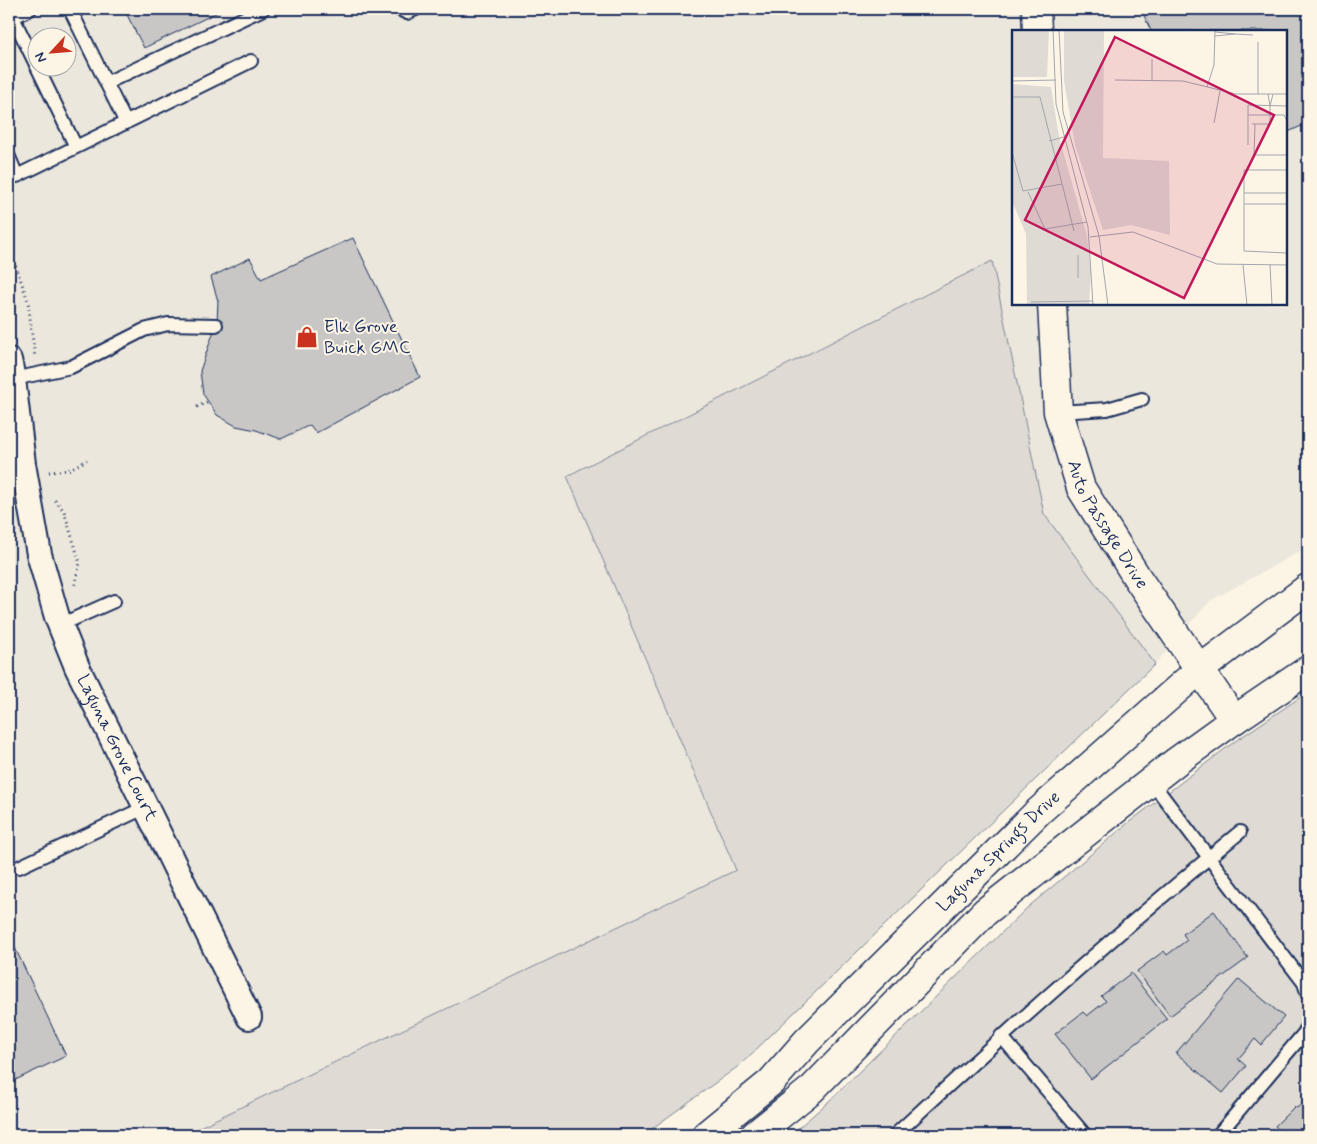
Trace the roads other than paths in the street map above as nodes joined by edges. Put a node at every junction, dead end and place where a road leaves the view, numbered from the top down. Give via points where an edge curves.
1 (30, 9) edge
2 (70, 9) edge
3 (263, 9) edge
4 (399, 9) edge
5 (416, 9) edge
6 (1036, 9) edge
7 (10, 15) edge
8 (1037, 30) edge
9 (251, 61) dead end
10 (106, 83) junction
11 (126, 123) junction
12 (76, 147) junction
13 (9, 157) edge
14 (1052, 305) edge
15 (216, 325) dead end
16 (11, 370) edge
17 (1142, 399) dead end
18 (1058, 412) junction
19 (16, 464) edge
20 (1308, 588) edge
21 (114, 601) dead end
22 (60, 625) junction
23 (1199, 670) junction
24 (1308, 670) edge
25 (1234, 720) junction
26 (1151, 780) junction
27 (146, 807) junction
28 (1240, 832) dead end
29 (1210, 856) junction
30 (19, 868) dead end
31 (1308, 995) edge
32 (249, 1017) dead end
33 (1308, 1022) edge
34 (1001, 1036) junction
35 (706, 1135) edge
36 (754, 1135) edge
37 (895, 1135) edge
38 (1085, 1135) edge
39 (1218, 1135) edge

1 - 7 lane
2 - 10 lane
3 - 10 lane
4 - 5 lane via 406,14
6 - 8 street
7 - 12 lane
9 - 11 lane
10 - 11 lane
11 - 12 lane
12 - 13 lane via 18,176
14 - 18 street, Auto Passage Drive
15 - 16 lane via 168,324 144,330 71,366 37,374
16 - 19 street, Laguna Grove Court
17 - 18 lane via 1108,408
18 - 23 street, Auto Passage Drive via 1080,488
19 - 22 street, Laguna Grove Court
20 - 23 street, Laguna Springs Drive
21 - 22 lane
22 - 27 street, Laguna Grove Court via 77,667
23 - 25 street, Auto Passage Drive
23 - 35 street, Laguna Springs Drive via 1038,812 807,1041 771,1082
24 - 25 street, Laguna Springs Drive
25 - 26 street, Laguna Springs Drive
26 - 29 lane
26 - 36 street, Laguna Springs Drive via 985,912 812,1089
27 - 30 lane
27 - 32 street, Laguna Grove Court
28 - 29 lane
29 - 31 lane via 1304,983
29 - 34 lane
33 - 39 lane via 1305,1032
34 - 37 lane
34 - 38 lane

